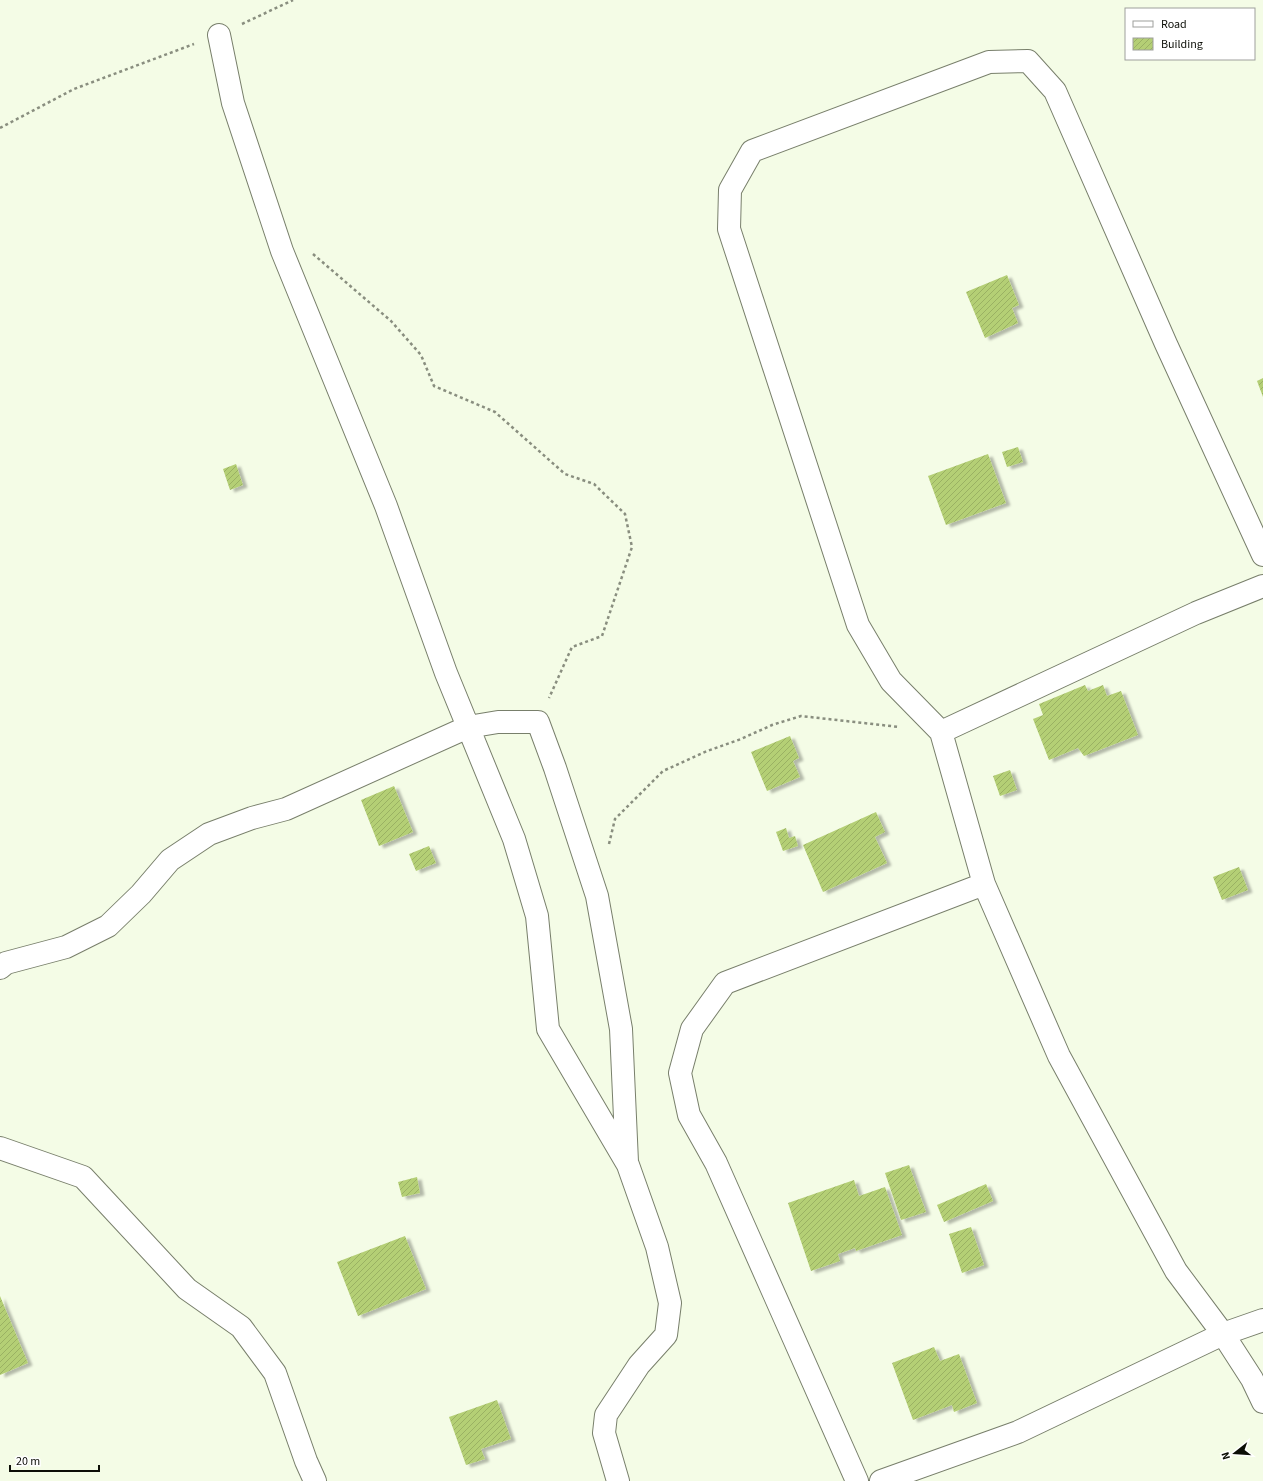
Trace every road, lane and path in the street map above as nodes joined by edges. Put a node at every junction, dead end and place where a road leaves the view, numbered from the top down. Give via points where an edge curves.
1 (293, 0) edge
2 (218, 35) junction
3 (0, 128) edge
4 (312, 252) dead end
5 (1263, 555) edge
6 (1263, 586) edge
7 (538, 722) junction
8 (468, 727) junction
9 (941, 732) junction
10 (608, 850) dead end
11 (984, 884) junction
12 (0, 968) edge
13 (0, 1148) edge
14 (628, 1165) junction
15 (1263, 1320) edge
16 (1223, 1334) junction
17 (1263, 1402) edge
18 (315, 1481) edge
19 (618, 1481) edge
20 (856, 1481) edge
21 (881, 1481) edge

1 - 2 path
2 - 3 path via 74,89
2 - 8 street via 233,104 282,251 386,506
4 - 7 path via 391,321 421,355 434,386 494,412 565,474 594,484 625,514 632,547 602,636 572,647
5 - 9 street via 1166,344 1055,91 1028,61 989,62 752,151 730,190 730,229 734,244 858,625 890,681
6 - 9 street via 1196,613
7 - 8 street via 498,722
7 - 14 street via 597,896 621,1029
8 - 12 street via 286,809 209,834 170,860 108,926 66,947 6,963
8 - 14 street via 514,839 537,916 548,1029
9 - 10 path via 801,716 772,725 663,771 616,819
9 - 11 street
11 - 16 street via 1059,1056 1176,1271
11 - 20 street via 726,983 692,1029 680,1073 689,1115 716,1162
13 - 18 street via 83,1177 187,1289 241,1327 275,1373
14 - 19 street via 657,1247 670,1303 666,1335 639,1365 606,1415 604,1433
15 - 16 street
16 - 17 street via 1252,1379
16 - 21 street via 1018,1432

